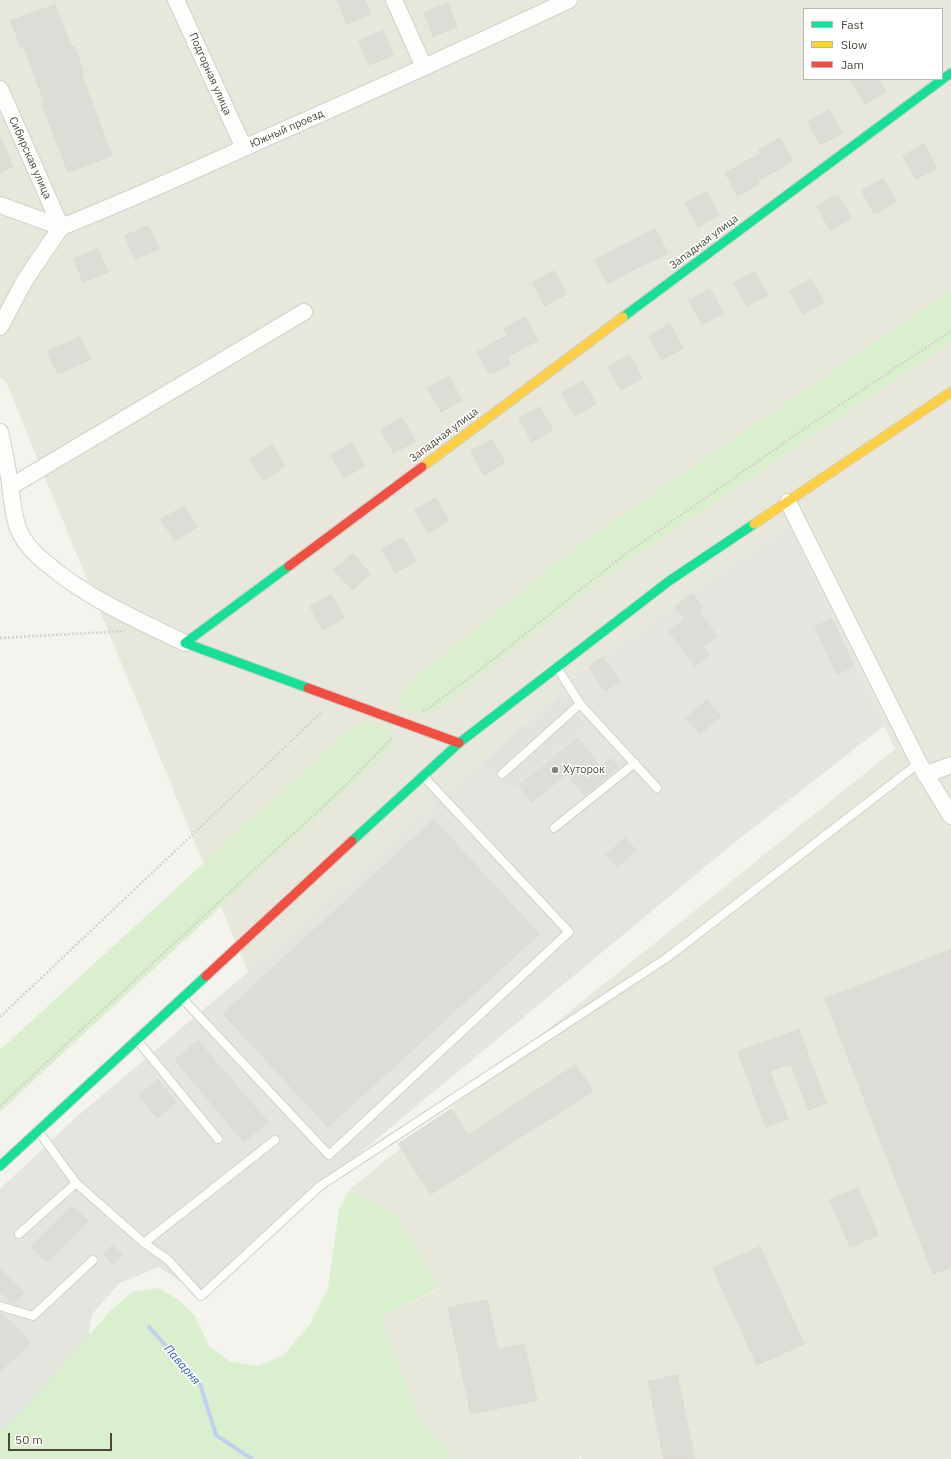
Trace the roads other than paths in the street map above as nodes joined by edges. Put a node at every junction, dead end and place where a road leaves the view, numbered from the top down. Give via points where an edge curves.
1 (176, 0) edge
2 (394, 0) edge
3 (569, 0) edge
4 (424, 67) junction
5 (942, 80) edge
6 (0, 89) edge
7 (244, 148) junction
8 (0, 205) edge
9 (61, 227) junction
10 (304, 312) dead end
11 (0, 327) edge
12 (951, 392) edge
13 (0, 432) edge
14 (10, 487) junction
15 (788, 502) junction
16 (185, 643) junction
17 (556, 666) junction
18 (580, 704) junction
19 (458, 743) junction
20 (634, 763) junction
21 (951, 765) edge
22 (922, 769) junction
23 (502, 774) dead end
24 (422, 776) junction
25 (657, 788) dead end
26 (951, 816) edge
27 (554, 828) dead end
28 (182, 997) junction
29 (136, 1040) junction
30 (38, 1131) junction
31 (218, 1139) dead end
32 (275, 1140) dead end
33 (0, 1166) edge
34 (76, 1183) junction
35 (19, 1234) dead end
36 (144, 1243) junction
37 (93, 1260) dead end
38 (0, 1306) edge

1 - 7 street, Подгорная улица
2 - 4 street
3 - 4 street, Южный проезд
4 - 7 street, Южный проезд
5 - 16 street, Западная улица
6 - 9 street, Сибирская улица
7 - 9 street, Южный проезд
8 - 9 street
9 - 11 street via 25,280
10 - 14 street
12 - 15 street
13 - 14 street
14 - 16 street via 20,533 36,555 62,577 117,610
15 - 17 street via 669,581
15 - 22 street
16 - 19 street
17 - 18 lane
17 - 19 street
18 - 20 lane
18 - 23 lane
19 - 24 street
20 - 25 lane
20 - 27 lane
21 - 22 street
22 - 26 street
22 - 36 lane via 668,957 320,1186 201,1296 166,1259
24 - 28 street
24 - 28 lane via 569,932 329,1155
28 - 29 street
29 - 30 street
29 - 31 lane
30 - 33 street
30 - 34 lane
32 - 36 lane
34 - 35 lane
34 - 36 lane
37 - 38 lane via 33,1316

